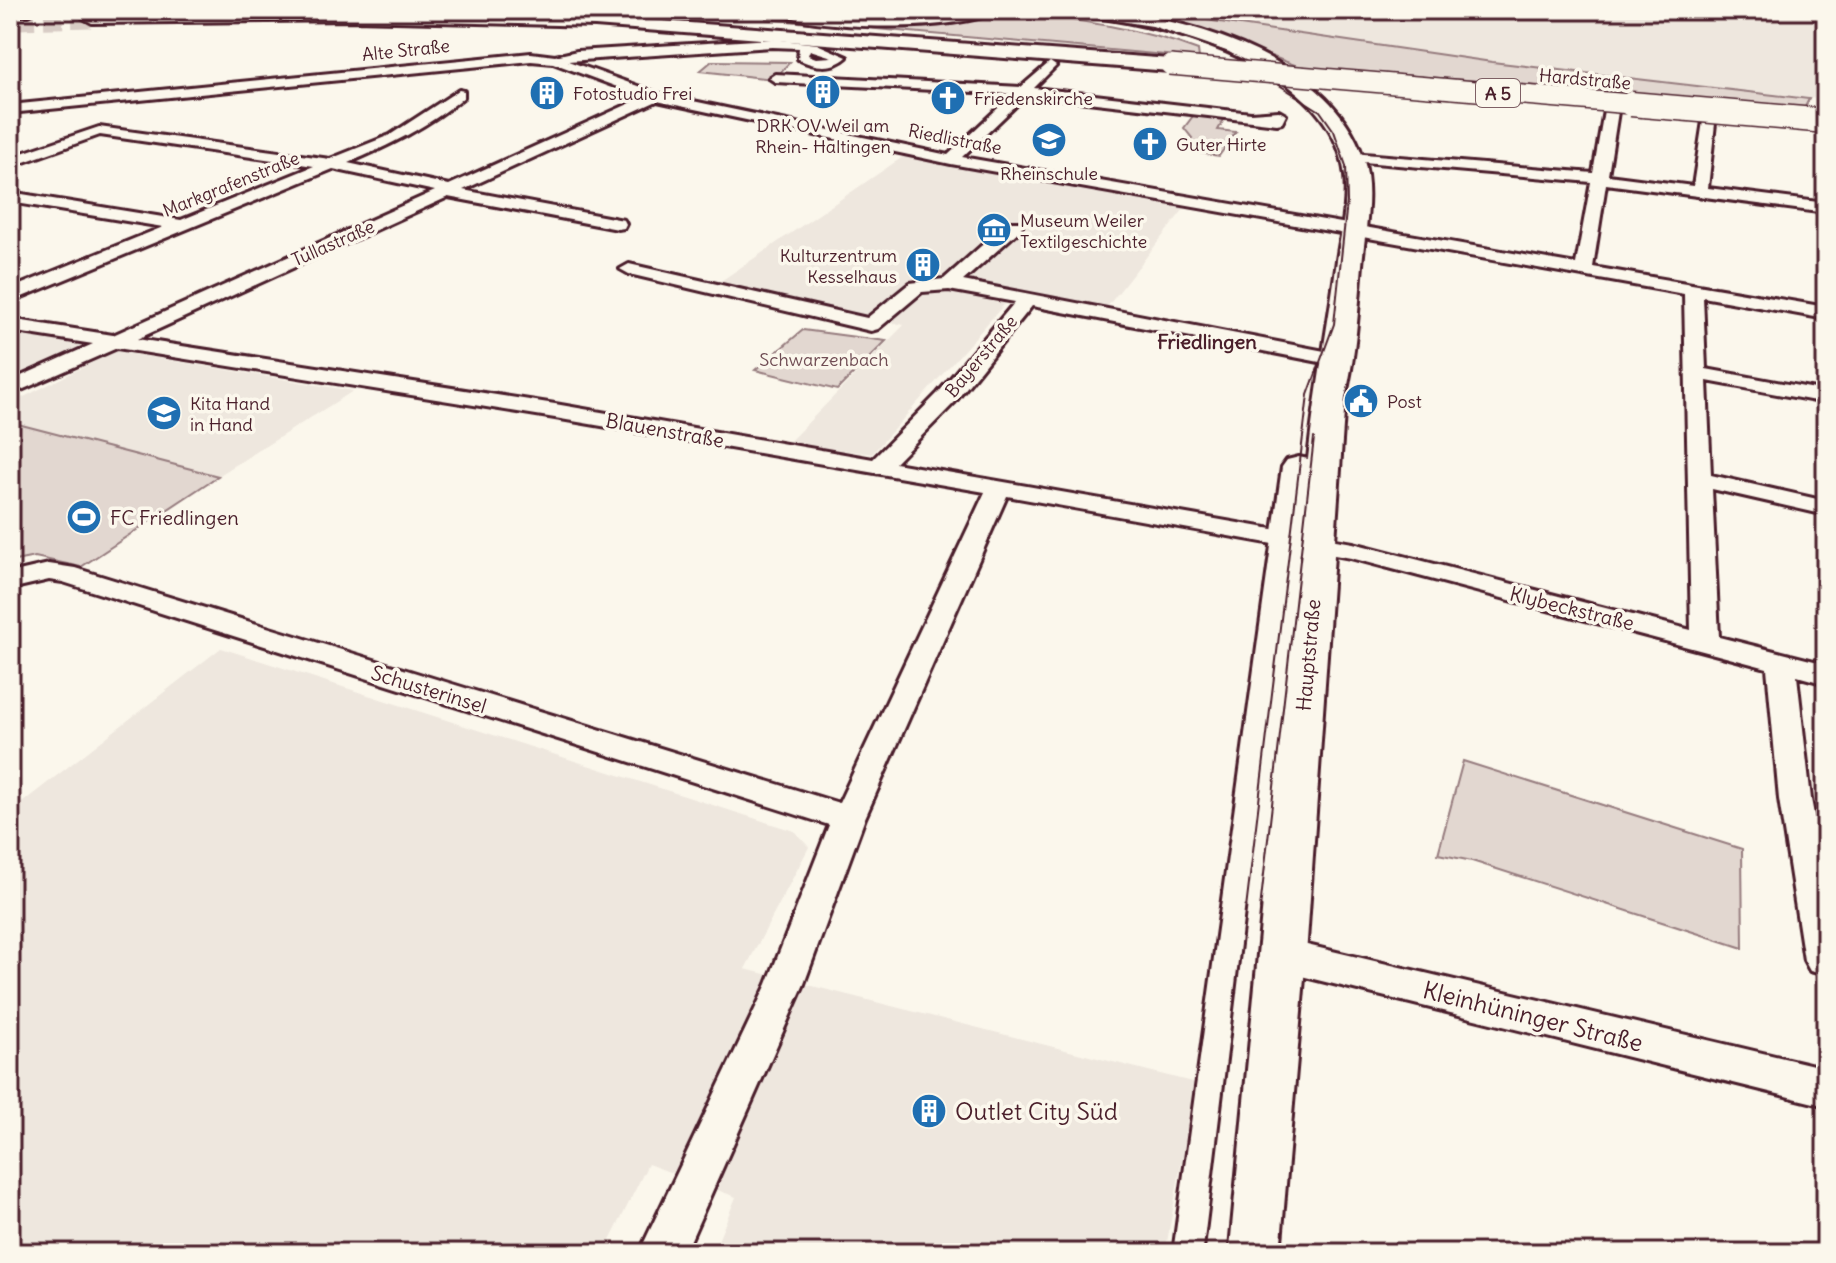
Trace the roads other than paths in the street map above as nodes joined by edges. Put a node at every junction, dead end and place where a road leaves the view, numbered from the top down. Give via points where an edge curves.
1 (413, 10) edge
2 (648, 10) edge
3 (777, 10) edge
4 (992, 10) edge
5 (1083, 10) edge
6 (531, 14) junction
7 (974, 14) edge
8 (376, 15) junction
9 (492, 18) edge
10 (843, 33) junction
11 (672, 35) dead end
12 (900, 43) junction
13 (805, 47) dead end
14 (555, 60) junction
15 (1173, 63) junction
16 (1050, 66) dead end
17 (775, 78) dead end
18 (1292, 82) junction
19 (1025, 91) junction
20 (459, 94) dead end
21 (656, 97) junction
22 (1613, 99) junction
23 (1712, 108) junction
24 (10, 109) edge
25 (1250, 117) dead end
26 (1826, 119) edge
27 (1352, 157) junction
28 (951, 160) junction
29 (10, 162) edge
30 (332, 164) junction
31 (1333, 175) dead end
32 (1598, 178) junction
33 (449, 191) junction
34 (1700, 192) junction
35 (10, 197) edge
36 (1826, 208) edge
37 (1340, 218) junction
38 (618, 224) dead end
39 (182, 225) junction
40 (1014, 226) dead end
41 (629, 269) dead end
42 (1584, 270) junction
43 (949, 284) junction
44 (1693, 290) junction
45 (10, 296) edge
46 (1027, 300) junction
47 (1826, 313) edge
48 (10, 325) edge
49 (117, 340) junction
50 (1328, 358) junction
51 (1696, 373) junction
52 (10, 389) edge
53 (1826, 397) edge
54 (879, 466) junction
55 (1699, 479) junction
56 (999, 488) junction
57 (1826, 508) edge
58 (1303, 542) junction
59 (10, 581) edge
60 (1705, 642) junction
61 (1781, 662) junction
62 (1826, 674) edge
63 (848, 818) junction
64 (1261, 950) junction
65 (1823, 960) dead end
66 (1826, 1087) edge
67 (662, 1253) edge
68 (1205, 1253) edge
69 (1248, 1253) edge

1 - 6 highway, A 5
2 - 10 highway
3 - 7 street via 868,21
4 - 7 street
5 - 18 main road, Hauptstraße via 1205,35 1253,55
6 - 8 highway, A 5 via 81,19
6 - 9 highway, A 5
6 - 10 highway, A 5
8 - 9 highway via 491,23
8 - 12 highway, A 5 via 656,24
10 - 15 highway, A 5
11 - 12 highway
12 - 15 highway, A 5
13 - 14 street, Alte Straße via 759,43
14 - 21 street, Riedlistraße
14 - 24 street, Alte Straße via 487,60
15 - 26 highway, A 5, bridge
16 - 19 street
17 - 19 street
18 - 22 street, Hardstraße via 1357,78
18 - 27 main road, Hauptstraße via 1324,106
18 - 31 main road, Hauptstraße via 1333,146
19 - 25 street
19 - 28 street
20 - 30 street, Markgrafenstraße via 395,138
21 - 28 street, Riedlistraße
21 - 33 street, Tullastraße
22 - 23 street, Hardstraße
22 - 32 street
23 - 26 street, Hardstraße
23 - 34 street
27 - 32 street
27 - 37 main road, Hauptstraße via 1357,182
28 - 37 street, Riedlistraße
29 - 30 street via 99,131
30 - 33 street
30 - 39 street, Markgrafenstraße
32 - 34 street
32 - 42 street
33 - 38 street
33 - 49 street, Tullastraße
34 - 36 street
35 - 39 street
37 - 42 street, Riedlistraße
37 - 50 main road, Hauptstraße
39 - 45 street, Markgrafenstraße
40 - 43 street
41 - 43 street via 871,325 917,287
42 - 44 street, Riedlistraße
43 - 46 street
44 - 47 street, Riedlistraße
44 - 51 street
46 - 50 street, Bayerstraße
46 - 54 street, Bayerstraße via 946,398
48 - 49 street, Blauenstraße
49 - 52 street, Tullastraße
49 - 54 street, Blauenstraße
50 - 58 main road, Hauptstraße via 1330,398
51 - 53 street
51 - 55 street
54 - 56 street, Blauenstraße
55 - 57 street
55 - 60 street
56 - 58 street, Blauenstraße
56 - 63 street
58 - 60 street, Klybeckstraße
58 - 64 main road, Hauptstraße
59 - 63 street, Schusterinsel via 49,572 66,574
60 - 61 street, Klybeckstraße
61 - 62 street, Klybeckstraße
61 - 65 street via 1795,799
63 - 67 street via 749,1068
64 - 66 street, Kleinhüninger Straße
64 - 68 main road, Hauptstraße
64 - 69 main road, Hauptstraße

